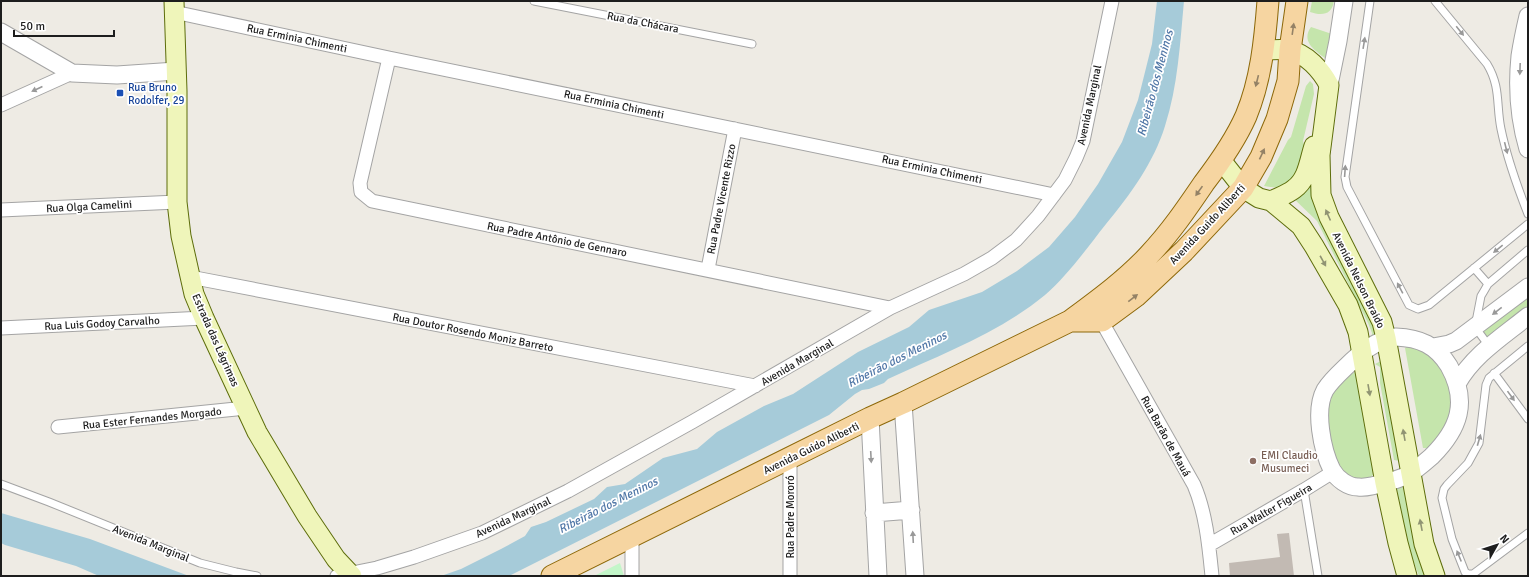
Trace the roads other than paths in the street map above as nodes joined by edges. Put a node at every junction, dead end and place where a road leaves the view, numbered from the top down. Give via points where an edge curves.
1 (534, 1) edge
2 (1112, 1) edge
3 (1268, 1) edge
4 (1297, 1) edge
5 (1344, 1) edge
6 (1370, 1) edge
7 (1436, 1) edge
8 (174, 6) edge
9 (1528, 16) edge
10 (1, 32) edge
11 (752, 44) dead end
12 (1264, 50) junction
13 (1290, 50) junction
14 (388, 58) junction
15 (176, 71) junction
16 (72, 73) junction
17 (1329, 85) junction
18 (1, 105) edge
19 (1323, 127) junction
20 (735, 129) junction
21 (1528, 149) edge
22 (1221, 160) junction
23 (1243, 188) junction
24 (1054, 195) junction
25 (1271, 201) junction
26 (177, 202) junction
27 (1, 210) edge
28 (1528, 214) edge
29 (1528, 224) edge
30 (1528, 250) edge
31 (1474, 268) junction
32 (708, 269) junction
33 (190, 277) junction
34 (1488, 284) junction
35 (1528, 287) edge
36 (890, 308) junction
37 (1097, 314) junction
38 (1528, 316) edge
39 (204, 318) junction
40 (1528, 324) edge
41 (1475, 327) junction
42 (1, 328) edge
43 (1386, 338) junction
44 (1528, 346) edge
45 (1433, 347) junction
46 (1486, 350) junction
47 (1362, 352) junction
48 (1494, 373) junction
49 (1457, 384) junction
50 (755, 386) junction
51 (903, 403) junction
52 (246, 408) junction
53 (870, 418) junction
54 (1528, 419) edge
55 (58, 427) dead end
56 (790, 458) junction
57 (1333, 472) junction
58 (1410, 474) junction
59 (1385, 482) junction
60 (1, 484) edge
61 (1304, 490) junction
62 (911, 510) junction
63 (874, 513) junction
64 (1528, 533) edge
65 (632, 536) junction
66 (1209, 546) junction
67 (341, 573) edge
68 (257, 576) edge
69 (552, 576) edge
70 (632, 576) edge
71 (790, 576) edge
72 (878, 576) edge
73 (915, 576) edge
74 (1212, 576) edge
75 (1318, 576) edge
76 (1407, 576) edge
77 (1435, 576) edge

1 - 11 lane, Rua da Chácara
2 - 24 street, Avenida Marginal via 1083,141 1065,180
3 - 12 main road, Avenida Guido Aliberti
13 -> 4 main road, Avenida Guido Aliberti
5 - 17 street
31 -> 6 lane via 1429,305 1418,309 1409,305 1347,187 1345,170
7 -> 28 lane via 1493,74 1501,128
8 - 14 street, Rua Erminia Chimenti
8 - 15 main road, Estrada das Lágrimas
9 -> 21 street via 1520,55 1519,85
10 - 16 street
12 - 13 main road
12 -> 22 main road, Avenida Guido Aliberti via 1246,116
13 - 17 main road via 1317,68
23 -> 13 main road, Avenida Guido Aliberti via 1261,157 1277,119 1288,81
14 - 20 street, Rua Erminia Chimenti
14 - 32 street, Rua Padre Antônio de Gennaro via 360,183 361,192 372,201
15 - 16 street via 117,75
15 - 26 main road, Estrada das Lágrimas
16 -> 18 street
17 - 19 main road, Avenida Nelson Braido
19 - 25 main road via 1302,182 1294,190
43 -> 19 main road, Avenida Nelson Braido via 1377,310 1323,204 1320,186
20 - 24 street, Rua Erminia Chimenti
20 - 32 street, Rua Padre Vicente Rizzo
22 - 23 main road, Avenida Nelson Braido
22 -> 37 main road, Avenida Guido Aliberti via 1174,227
23 - 25 main road, Avenida Nelson Braido via 1259,198
37 -> 23 main road, Avenida Guido Aliberti via 1136,296 1184,251
24 - 36 street, Avenida Marginal via 1016,240 992,258 964,274
25 -> 47 main road, Avenida Nelson Braido via 1301,226 1314,246 1348,305
26 - 27 street, Rua Olga Camelini
26 - 33 main road, Estrada das Lágrimas
29 -> 31 lane
30 - 34 lane
31 - 34 lane
32 - 36 street, Rua Padre Antônio de Gennaro
33 - 39 main road, Estrada das Lágrimas
33 - 50 street, Rua Doutor Rosendo Moniz Barreto
34 - 41 lane via 1481,296
35 -> 41 street
36 - 50 street, Avenida Marginal
37 - 51 main road, Avenida Guido Aliberti via 1070,321
37 - 66 street, Rua Barão de Mauá via 1194,485 1202,506
38 - 46 street
39 - 42 street, Rua Luis Godoy Carvalho
39 - 52 main road, Estrada das Lágrimas
40 - 46 lane
41 - 45 street via 1456,341
41 - 46 lane
43 - 45 street via 1408,338
43 - 47 street
58 -> 43 main road, Avenida Nelson Braido
44 - 48 lane
45 - 49 street via 1444,358
46 - 49 street via 1464,371
47 - 57 street via 1330,383 1321,402 1324,446
47 -> 59 main road, Avenida Nelson Braido
48 -> 54 lane
64 -> 48 lane via 1473,574 1468,574 1452,539 1444,509 1444,489 1468,463 1479,443 1486,385
49 - 58 street via 1460,406 1454,429 1444,444
50 - 67 street, Avenida Marginal via 568,491 482,533 377,568
51 - 53 main road, Avenida Guido Aliberti
51 - 62 street
52 - 55 street, Rua Ester Fernandes Morgado
52 - 67 main road, Estrada das Lágrimas via 257,432
53 - 56 main road, Avenida Guido Aliberti
53 -> 63 street
56 - 65 main road, Avenida Guido Aliberti
56 - 71 street, Rua Padre Mororó
57 - 59 street via 1340,481 1357,488
57 - 61 street, Rua Walter Figueira
58 - 59 street
77 -> 58 main road, Avenida Nelson Braido via 1424,544
59 - 76 main road, Avenida Nelson Braido
60 - 68 lane, Avenida Marginal via 200,563
61 - 66 street, Rua Walter Figueira
61 - 75 lane
62 - 63 street
73 -> 62 street
63 - 72 street
65 - 69 main road, Avenida Guido Aliberti
65 - 70 street
66 - 74 street, Rua Barão de Mauá

